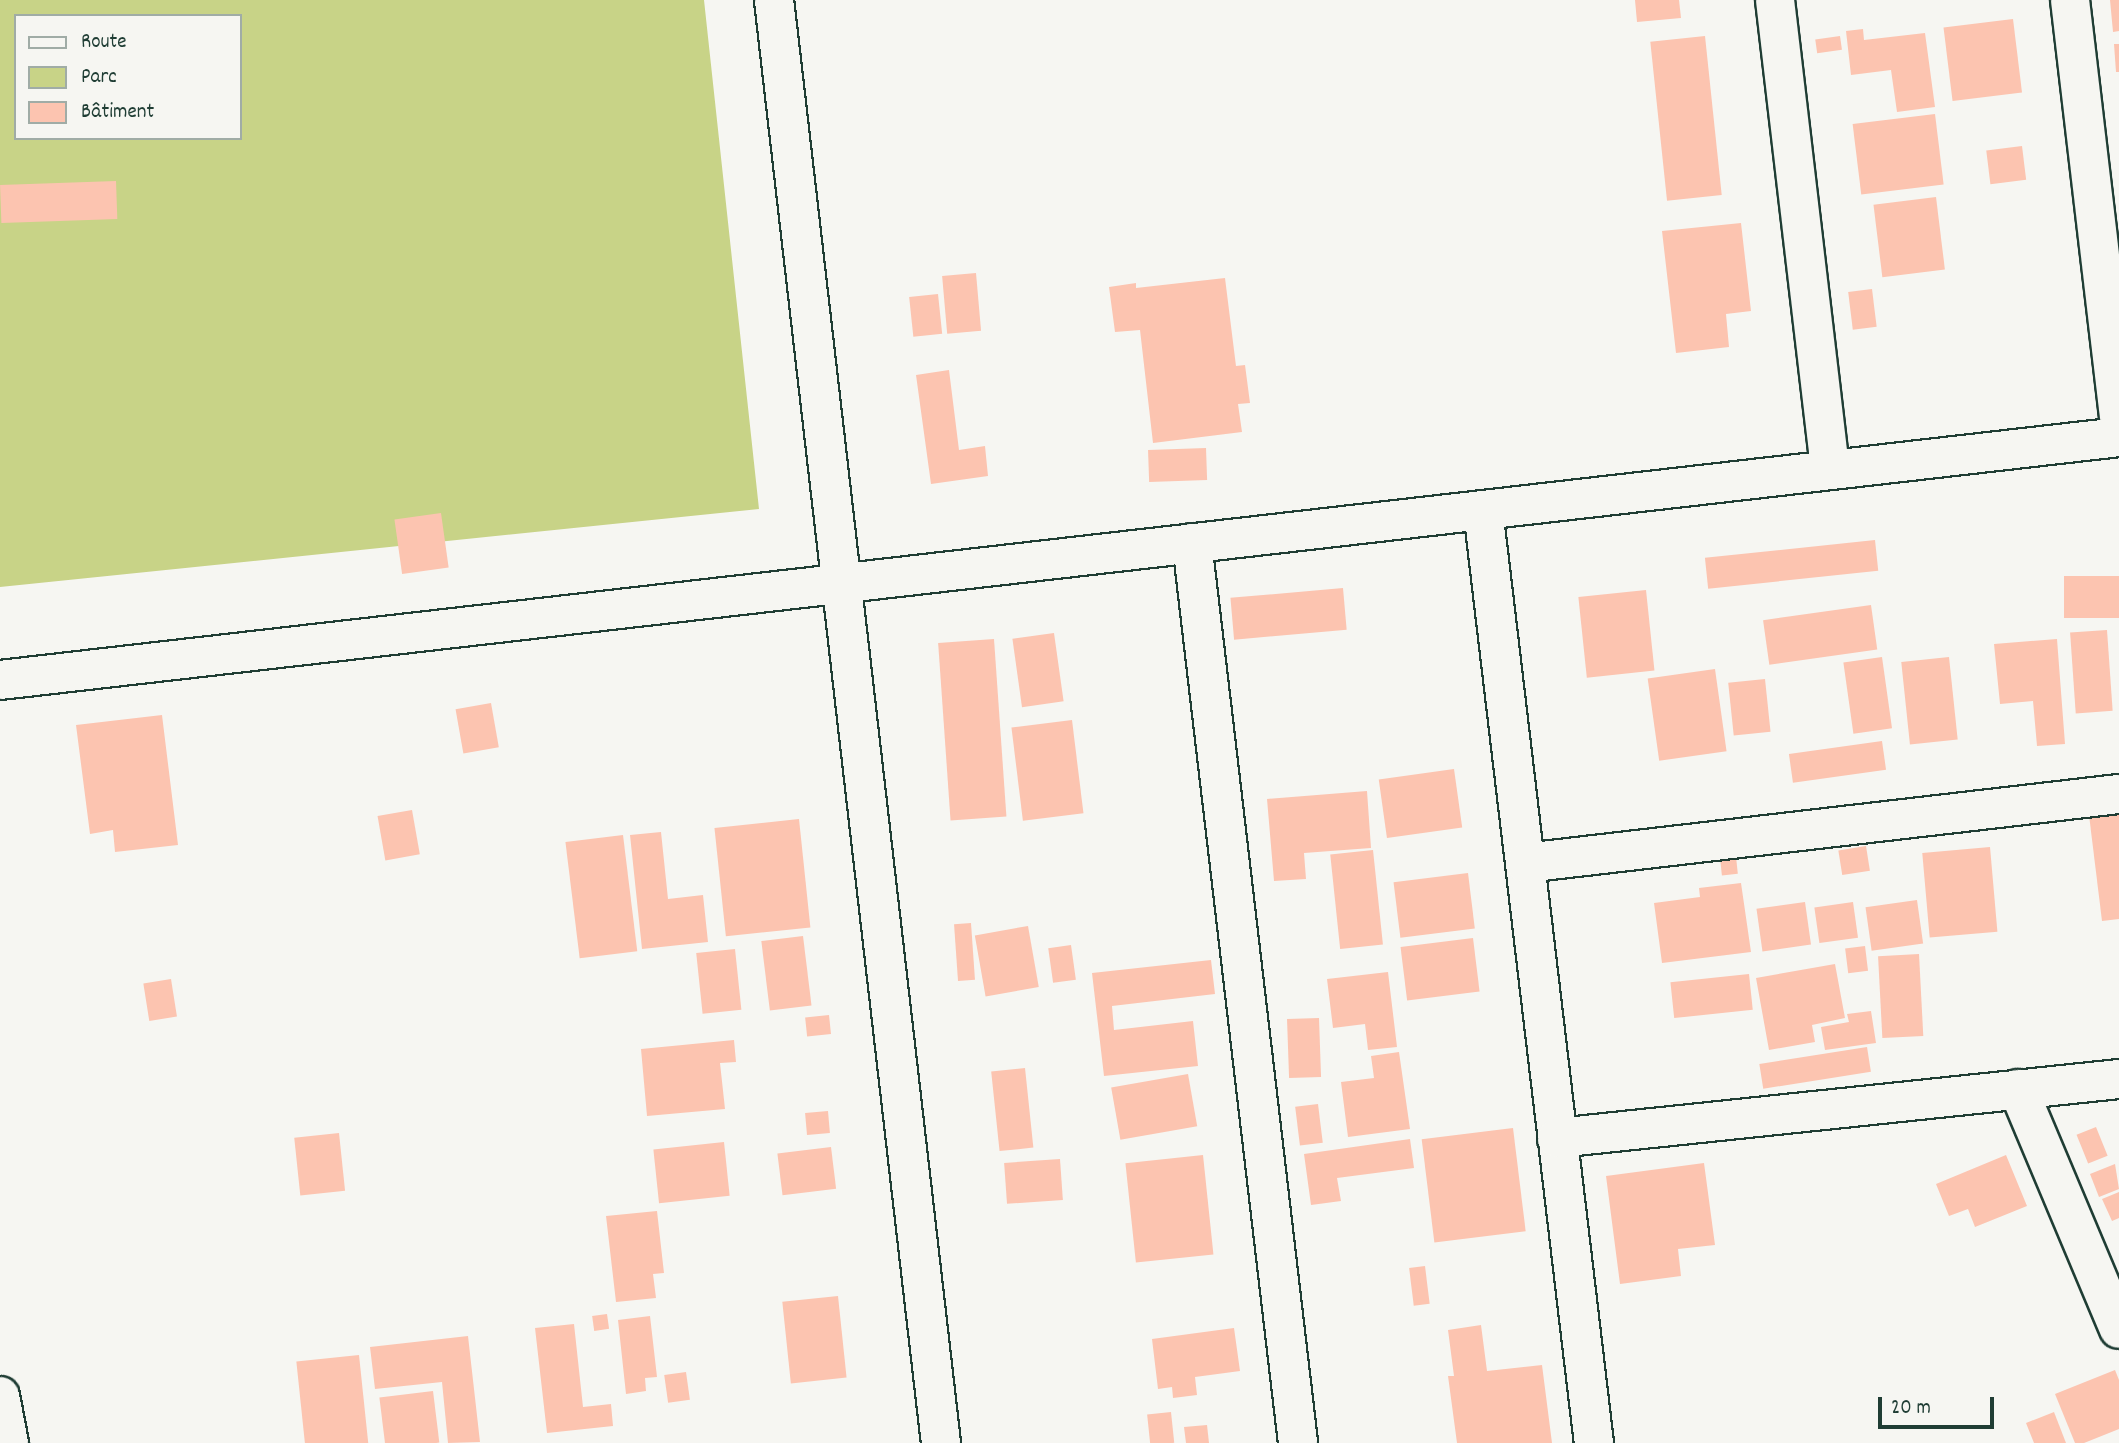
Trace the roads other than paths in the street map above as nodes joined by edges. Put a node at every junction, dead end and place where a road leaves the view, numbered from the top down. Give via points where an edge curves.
1 (774, 0) edge
2 (1775, 0) edge
3 (2070, 0) edge
4 (2119, 416) edge
5 (2119, 437) edge
6 (1830, 470) junction
7 (1483, 510) junction
8 (1192, 543) junction
9 (841, 583) junction
10 (0, 680) edge
11 (2119, 794) edge
12 (1525, 863) junction
13 (2119, 1079) edge
14 (2018, 1089) junction
15 (1557, 1138) junction
16 (2119, 1329) edge
17 (0, 1396) edge
18 (9, 1443) edge
19 (941, 1443) edge
20 (1298, 1443) edge
21 (1594, 1443) edge

1 - 9 street
2 - 6 street
3 - 4 street
5 - 6 street
6 - 7 street
7 - 8 street
7 - 12 street
8 - 9 street
8 - 20 street
9 - 10 street
9 - 19 street
11 - 12 street
12 - 15 street
13 - 14 street
14 - 15 street
14 - 16 street
15 - 21 street
17 - 18 street

